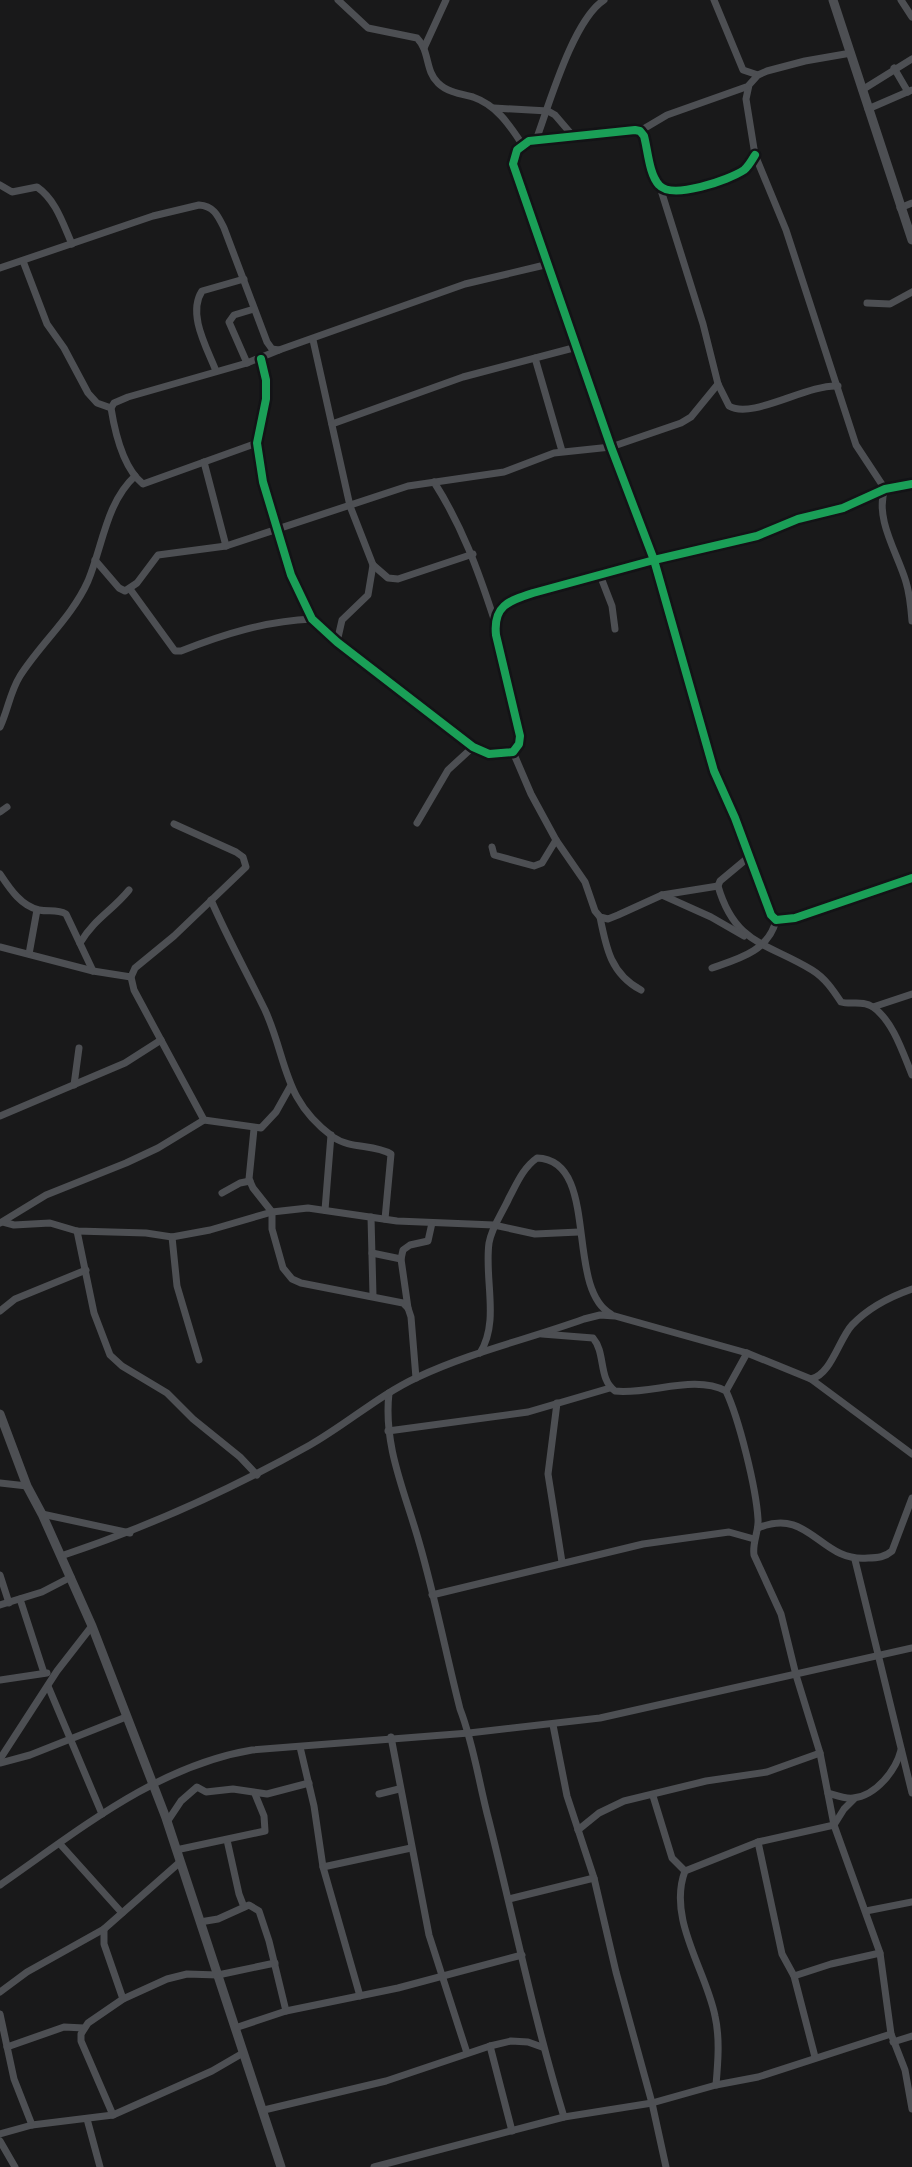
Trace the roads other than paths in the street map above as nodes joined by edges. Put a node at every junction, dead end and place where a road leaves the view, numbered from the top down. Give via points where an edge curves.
1 (338, 0) edge
2 (446, 0) edge
3 (604, 0) edge
4 (714, 0) edge
5 (833, 0) edge
6 (901, 0) edge
7 (912, 17) edge
8 (424, 48) junction
9 (851, 53) junction
10 (912, 59) edge
11 (894, 68) junction
12 (743, 70) junction
13 (758, 75) junction
14 (747, 89) junction
15 (862, 90) junction
16 (910, 91) edge
17 (494, 108) junction
18 (868, 109) junction
19 (548, 111) junction
20 (640, 131) junction
21 (573, 136) junction
22 (536, 140) junction
23 (522, 144) junction
24 (755, 155) junction
25 (746, 169) junction
26 (763, 177) junction
27 (0, 185) edge
28 (660, 187) junction
29 (912, 203) edge
30 (900, 208) junction
31 (912, 240) edge
32 (72, 244) junction
33 (23, 261) junction
34 (549, 264) junction
35 (0, 268) edge
36 (244, 279) junction
37 (912, 292) edge
38 (867, 303) dead end
39 (254, 309) junction
40 (313, 340) junction
41 (577, 347) junction
42 (279, 350) junction
43 (535, 358) junction
44 (261, 359) junction
45 (247, 363) junction
46 (216, 371) junction
47 (718, 384) junction
48 (838, 386) junction
49 (111, 408) junction
50 (332, 424) junction
51 (257, 443) junction
52 (611, 447) junction
53 (562, 451) junction
54 (204, 462) junction
55 (135, 476) junction
56 (434, 482) junction
57 (912, 484) edge
58 (885, 489) junction
59 (350, 506) junction
60 (278, 530) junction
61 (226, 546) junction
62 (473, 554) junction
63 (95, 560) junction
64 (654, 560) junction
65 (373, 565) junction
66 (600, 575) junction
67 (130, 589) junction
68 (911, 595) edge
69 (312, 619) junction
70 (494, 619) junction
71 (912, 621) edge
72 (615, 629) dead end
73 (337, 642) junction
74 (0, 727) edge
75 (473, 747) junction
76 (513, 752) junction
77 (417, 823) dead end
78 (174, 824) dead end
79 (556, 840) junction
80 (492, 847) dead end
81 (750, 856) junction
82 (0, 874) edge
83 (912, 878) edge
84 (718, 886) junction
85 (129, 890) dead end
86 (662, 895) junction
87 (211, 900) junction
88 (37, 910) junction
89 (600, 917) junction
90 (776, 920) junction
91 (744, 934) junction
92 (80, 943) junction
93 (761, 946) junction
94 (0, 947) edge
95 (29, 954) junction
96 (743, 957) junction
97 (712, 968) dead end
98 (93, 971) junction
99 (131, 977) junction
100 (641, 990) dead end
101 (912, 994) edge
102 (873, 1007) junction
103 (161, 1040) junction
104 (79, 1048) dead end
105 (912, 1075) edge
106 (74, 1085) junction
107 (290, 1087) junction
108 (0, 1116) edge
109 (204, 1120) junction
110 (254, 1129) junction
111 (331, 1135) junction
112 (250, 1181) junction
113 (222, 1193) dead end
114 (325, 1210) junction
115 (272, 1212) junction
116 (371, 1217) junction
117 (385, 1219) junction
118 (2, 1223) edge
119 (432, 1223) junction
120 (494, 1225) junction
121 (77, 1231) junction
122 (579, 1232) junction
123 (172, 1237) junction
124 (372, 1253) junction
125 (401, 1259) junction
126 (86, 1270) junction
127 (912, 1289) edge
128 (373, 1296) junction
129 (408, 1308) junction
130 (0, 1311) edge
131 (615, 1316) junction
132 (542, 1334) junction
133 (480, 1353) junction
134 (747, 1353) junction
135 (199, 1360) dead end
136 (416, 1378) junction
137 (811, 1379) junction
138 (610, 1388) junction
139 (726, 1391) junction
140 (389, 1393) junction
141 (557, 1403) junction
142 (0, 1414) edge
143 (388, 1431) junction
144 (912, 1454) edge
145 (257, 1475) junction
146 (0, 1483) edge
147 (27, 1486) junction
148 (912, 1498) edge
149 (42, 1514) junction
150 (758, 1528) junction
151 (130, 1533) junction
152 (754, 1539) junction
153 (61, 1556) junction
154 (855, 1560) junction
155 (562, 1562) junction
156 (0, 1575) edge
157 (71, 1577) junction
158 (432, 1595) junction
159 (20, 1599) junction
160 (4, 1604) edge
161 (92, 1626) junction
162 (912, 1648) edge
163 (878, 1655) junction
164 (57, 1671) junction
165 (44, 1673) junction
166 (796, 1675) junction
167 (0, 1680) edge
168 (48, 1686) junction
169 (126, 1717) junction
170 (553, 1725) junction
171 (469, 1733) junction
172 (391, 1737) junction
173 (70, 1740) junction
174 (300, 1747) junction
175 (901, 1748) junction
176 (4, 1750) edge
177 (820, 1753) junction
178 (0, 1761) edge
179 (309, 1783) junction
180 (151, 1785) junction
181 (399, 1789) junction
182 (828, 1793) junction
183 (912, 1793) edge
184 (255, 1794) junction
185 (379, 1794) dead end
186 (653, 1796) junction
187 (854, 1799) junction
188 (102, 1814) junction
189 (167, 1822) junction
190 (834, 1825) junction
191 (578, 1830) junction
192 (227, 1840) junction
193 (758, 1842) junction
194 (60, 1844) junction
195 (411, 1848) junction
196 (176, 1850) junction
197 (180, 1862) junction
198 (323, 1867) junction
199 (685, 1871) junction
200 (594, 1878) junction
201 (0, 1885) edge
202 (509, 1899) junction
203 (912, 1902) edge
204 (244, 1907) junction
205 (866, 1911) junction
206 (122, 1913) junction
207 (200, 1922) junction
208 (104, 1929) junction
209 (880, 1953) junction
210 (522, 1955) junction
211 (275, 1963) junction
212 (218, 1975) junction
213 (794, 1976) junction
214 (442, 1977) junction
215 (0, 1992) edge
216 (360, 1996) junction
217 (123, 1999) junction
218 (286, 2011) junction
219 (0, 2014) edge
220 (84, 2028) junction
221 (235, 2028) junction
222 (912, 2036) edge
223 (892, 2038) junction
224 (490, 2046) junction
225 (7, 2047) junction
226 (542, 2047) junction
227 (243, 2053) junction
228 (467, 2053) junction
229 (815, 2057) junction
230 (716, 2085) junction
231 (652, 2103) junction
232 (912, 2109) edge
233 (264, 2110) junction
234 (113, 2115) junction
235 (564, 2117) junction
236 (87, 2119) junction
237 (32, 2125) junction
238 (512, 2131) junction
239 (0, 2134) edge
240 (0, 2141) edge
241 (15, 2167) edge
242 (100, 2167) edge
243 (281, 2167) edge
244 (374, 2167) edge
245 (666, 2167) edge

1 - 8 street via 368,28 414,37
2 - 8 street
3 - 19 street via 586,19
4 - 12 street
5 - 9 street
6 - 7 street
8 - 17 street via 431,76 442,87
9 - 13 street
9 - 15 street
10 - 11 street
11 - 15 street
11 - 16 street
12 - 13 street
12 - 14 street
13 - 14 street
14 - 20 street via 667,115
14 - 24 street
15 - 18 street
16 - 18 street
17 - 19 street
17 - 23 street
18 - 30 street
19 - 21 street
19 - 22 street
20 - 21 street
20 - 28 street
21 - 22 street
22 - 23 street
23 - 34 street via 513,164
24 - 25 street
24 - 26 street
25 - 26 street
25 - 28 street via 686,191
26 - 48 street
27 - 32 street via 12,192 37,187 42,191
28 - 47 street
29 - 30 street
30 - 31 street
32 - 33 street
32 - 36 street via 153,216 207,205 218,215
33 - 35 street
33 - 49 street via 47,324 88,393
34 - 40 street via 465,284
34 - 41 street
36 - 39 street
36 - 46 street via 202,291 196,305
37 - 38 street via 890,304
39 - 42 street via 267,342
39 - 45 street via 229,322
40 - 42 street
40 - 50 street
41 - 43 street
41 - 52 street
42 - 44 street
43 - 50 street via 463,377
43 - 53 street
44 - 45 street
44 - 51 street via 266,399
45 - 46 street
46 - 49 street via 128,397
47 - 48 street via 729,406 744,411 819,386
47 - 52 street via 681,423
48 - 58 street via 856,445
49 - 55 street
50 - 59 street
51 - 54 street
51 - 60 street
52 - 53 street
52 - 64 street
53 - 56 street via 504,472
54 - 55 street via 143,484
54 - 61 street
55 - 63 street via 116,498
56 - 59 street
56 - 62 street
57 - 58 street
58 - 64 street via 757,536
58 - 68 street via 883,518
59 - 60 street
59 - 65 street
60 - 61 street
60 - 69 street
61 - 67 street via 158,555
62 - 65 street via 398,579 388,578
62 - 70 street
63 - 67 street via 119,588
63 - 74 street via 71,609 11,692
64 - 66 street
64 - 81 street via 714,771
65 - 73 street via 368,595 342,620
66 - 70 street via 515,598
66 - 72 street
67 - 69 street via 175,651 280,620
68 - 71 street
69 - 73 street
70 - 76 street via 520,736
73 - 75 street
75 - 76 street via 489,754
75 - 77 street via 448,770
76 - 79 street
78 - 87 street via 222,843 246,862 244,871
79 - 80 street via 542,863 534,866 494,855
79 - 89 street via 585,882
81 - 84 street
81 - 90 street
82 - 88 street via 24,904
83 - 90 street
84 - 86 street
84 - 91 street
85 - 92 street via 93,922
86 - 89 street via 608,919
86 - 91 street
87 - 99 street
87 - 107 street via 267,1015
88 - 92 street via 66,914
88 - 95 street
89 - 100 street via 613,966
90 - 93 street
91 - 93 street
91 - 96 street
92 - 98 street
93 - 96 street
93 - 102 street via 814,971 844,1004
94 - 95 street
95 - 98 street
96 - 97 street
98 - 99 street
99 - 103 street
101 - 102 street
102 - 105 street via 894,1034
103 - 106 street
103 - 109 street
104 - 106 street
106 - 108 street
107 - 110 street via 267,1123
107 - 111 street
109 - 110 street
109 - 118 street via 158,1148 46,1195
110 - 112 street
111 - 114 street
111 - 117 street via 391,1154
112 - 113 street
112 - 115 street
114 - 115 street
114 - 116 street
115 - 123 street
115 - 128 street via 276,1250 292,1279
116 - 117 street
116 - 124 street
117 - 119 street
118 - 121 street via 50,1223
119 - 120 street
119 - 125 street via 428,1241 406,1247
120 - 122 street via 535,1234
120 - 122 street via 528,1164 545,1158 573,1184
120 - 133 street via 489,1244 490,1333
121 - 123 street
121 - 126 street
122 - 131 street via 596,1301
123 - 135 street via 177,1286
124 - 125 street
124 - 128 street
125 - 129 street
126 - 130 street via 15,1299
126 - 145 street via 110,1355 167,1393
127 - 137 street via 889,1297 854,1323 823,1372
128 - 129 street via 395,1299
129 - 136 street
131 - 132 street via 600,1315
131 - 134 street
132 - 133 street
132 - 138 street via 593,1338
133 - 136 street
134 - 137 street
134 - 139 street
136 - 140 street
137 - 144 street
138 - 139 street via 622,1392 702,1385
138 - 141 street
139 - 150 street
140 - 143 street
140 - 145 street
141 - 143 street via 492,1418
141 - 155 street via 548,1474
142 - 147 street
143 - 158 street
145 - 151 street
146 - 147 street
147 - 149 street
148 - 154 street via 892,1551
149 - 151 street
149 - 153 street
150 - 152 street
150 - 154 street via 793,1523 835,1553
151 - 153 street
152 - 155 street via 712,1534
152 - 166 street via 754,1555 781,1614
153 - 157 street
154 - 163 street
155 - 158 street
156 - 160 street
157 - 159 street
157 - 161 street
158 - 171 street
159 - 160 street
159 - 165 street
161 - 164 street
161 - 169 street
162 - 163 street
163 - 166 street
163 - 175 street
164 - 165 street
164 - 168 street
165 - 167 street
166 - 170 street via 642,1711
166 - 177 street
168 - 173 street
168 - 176 street
169 - 173 street
169 - 180 street
170 - 171 street
170 - 191 street
171 - 172 street
171 - 202 street
172 - 174 street
172 - 181 street
173 - 178 street
173 - 188 street
174 - 179 street
174 - 180 street via 218,1755
175 - 183 street
175 - 187 street via 894,1769
176 - 178 street
177 - 182 street
177 - 186 street via 767,1772
179 - 184 street
179 - 198 street
180 - 188 street
180 - 189 street
181 - 185 street
181 - 195 street
182 - 187 street
182 - 190 street
184 - 189 street via 197,1787
184 - 192 street via 266,1829
186 - 191 street via 612,1805
186 - 199 street via 672,1858
187 - 190 street
188 - 194 street
189 - 196 street
190 - 193 street
190 - 205 street
191 - 200 street
192 - 196 street
192 - 204 street
193 - 199 street
193 - 213 street via 782,1954
194 - 201 street
194 - 206 street
195 - 198 street
195 - 214 street
196 - 197 street
197 - 206 street
197 - 207 street
198 - 216 street
199 - 230 street via 685,1927 715,2015
200 - 202 street
200 - 231 street
202 - 210 street
203 - 205 street
204 - 207 street
204 - 211 street via 259,1911
205 - 209 street
206 - 208 street
207 - 212 street
208 - 215 street
208 - 217 street
209 - 213 street
209 - 223 street
210 - 214 street
210 - 226 street
211 - 212 street
211 - 218 street
212 - 217 street via 167,1979
212 - 221 street
213 - 229 street
214 - 216 street
214 - 228 street
216 - 218 street
217 - 220 street
218 - 221 street
219 - 225 street
220 - 225 street via 64,2027
220 - 234 street via 85,2052
221 - 227 street
222 - 223 street
223 - 229 street
223 - 232 street
224 - 226 street via 511,2041
224 - 228 street
224 - 238 street
225 - 237 street
226 - 235 street
227 - 233 street
227 - 234 street
228 - 233 street via 386,2081
229 - 230 street
230 - 231 street
231 - 235 street
231 - 245 street
233 - 243 street
234 - 236 street
235 - 238 street
236 - 237 street
236 - 242 street
237 - 239 street
238 - 244 street
240 - 241 street

